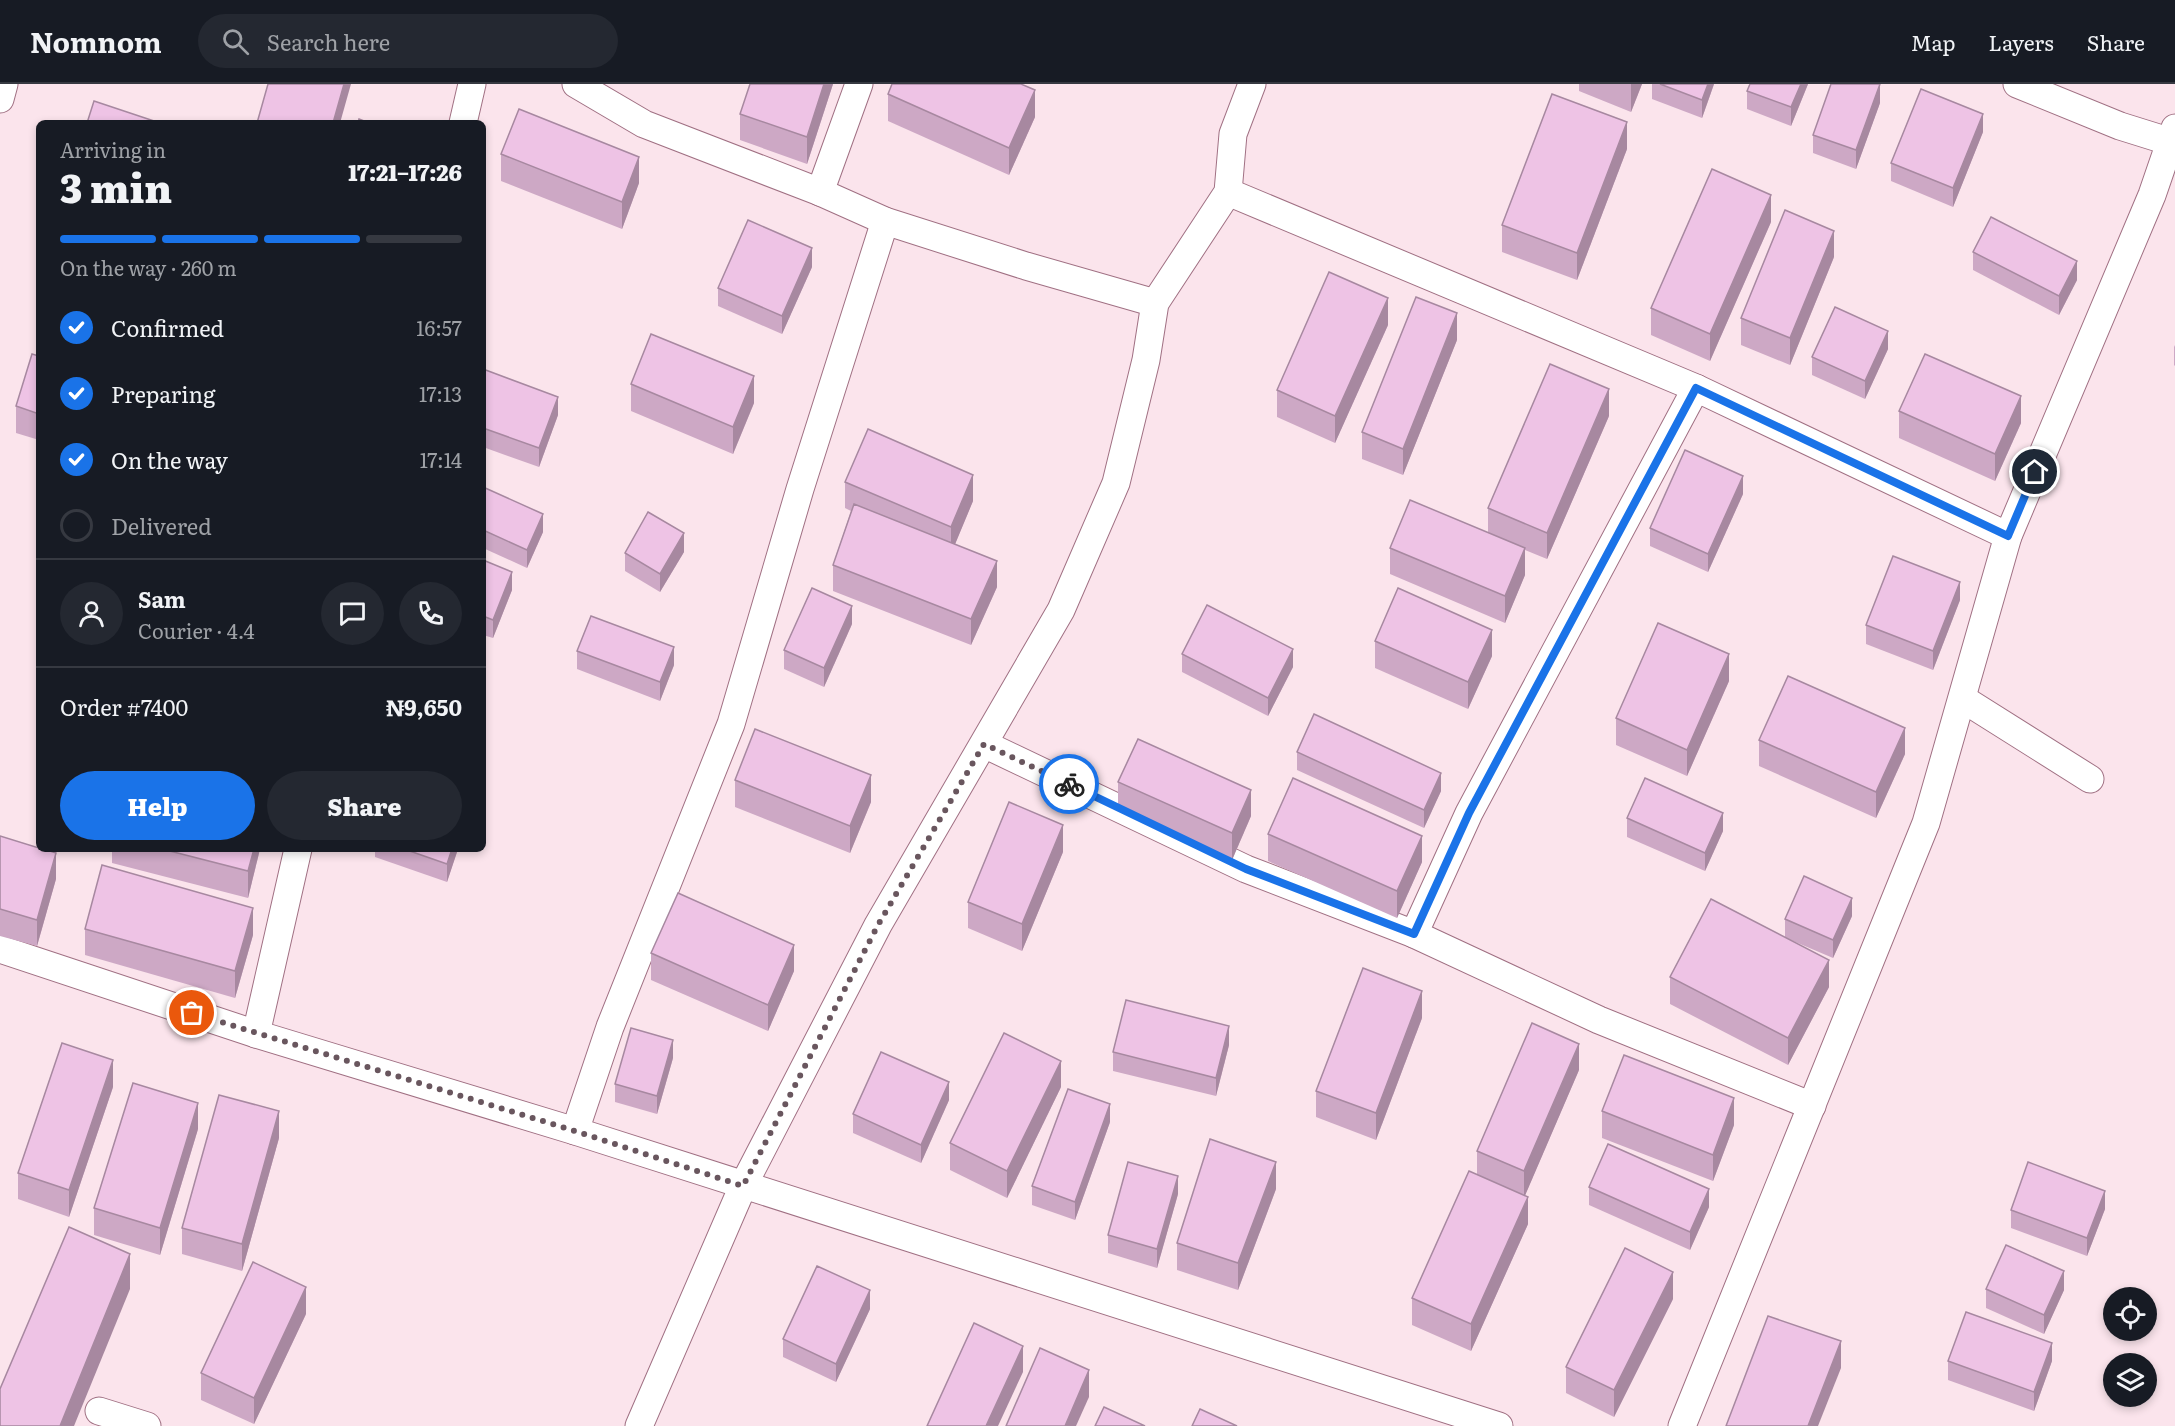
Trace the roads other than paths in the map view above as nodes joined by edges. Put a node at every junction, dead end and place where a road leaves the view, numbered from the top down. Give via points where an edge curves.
1 (4, 84) edge
2 (472, 84) edge
3 (576, 84) edge
4 (859, 84) edge
5 (1252, 84) edge
6 (2017, 84) edge
7 (0, 99) edge
8 (464, 120) edge
9 (2172, 134) edge
10 (820, 192) junction
11 (1228, 192) junction
12 (885, 220) junction
13 (1155, 303) junction
14 (1696, 388) junction
15 (2008, 536) junction
16 (1963, 699) junction
17 (984, 744) junction
18 (2090, 779) dead end
19 (297, 852) edge
20 (1414, 934) junction
21 (0, 949) edge
22 (255, 1034) junction
23 (1812, 1106) junction
24 (575, 1131) junction
25 (743, 1186) junction
26 (99, 1411) dead end
27 (147, 1426) edge
28 (639, 1426) edge
29 (1499, 1426) edge
30 (1682, 1426) edge

1 - 7 street
2 - 8 street
3 - 10 street via 644,124
4 - 10 street
5 - 11 street via 1233,134
6 - 9 street via 2120,126
9 - 15 street via 2152,195
10 - 12 street
11 - 13 street
11 - 14 street
12 - 13 street
12 - 24 street via 731,724 610,1026
13 - 17 street via 1146,360 1116,483 1061,610
14 - 15 street
14 - 20 street via 1469,813
15 - 16 street
16 - 18 street
16 - 23 street via 1926,823
17 - 20 street via 1246,869
17 - 25 street via 878,925
19 - 22 street
20 - 23 street via 1599,1020
21 - 22 street
22 - 24 street
23 - 30 street
24 - 25 street
25 - 28 street
25 - 29 street
26 - 27 street

